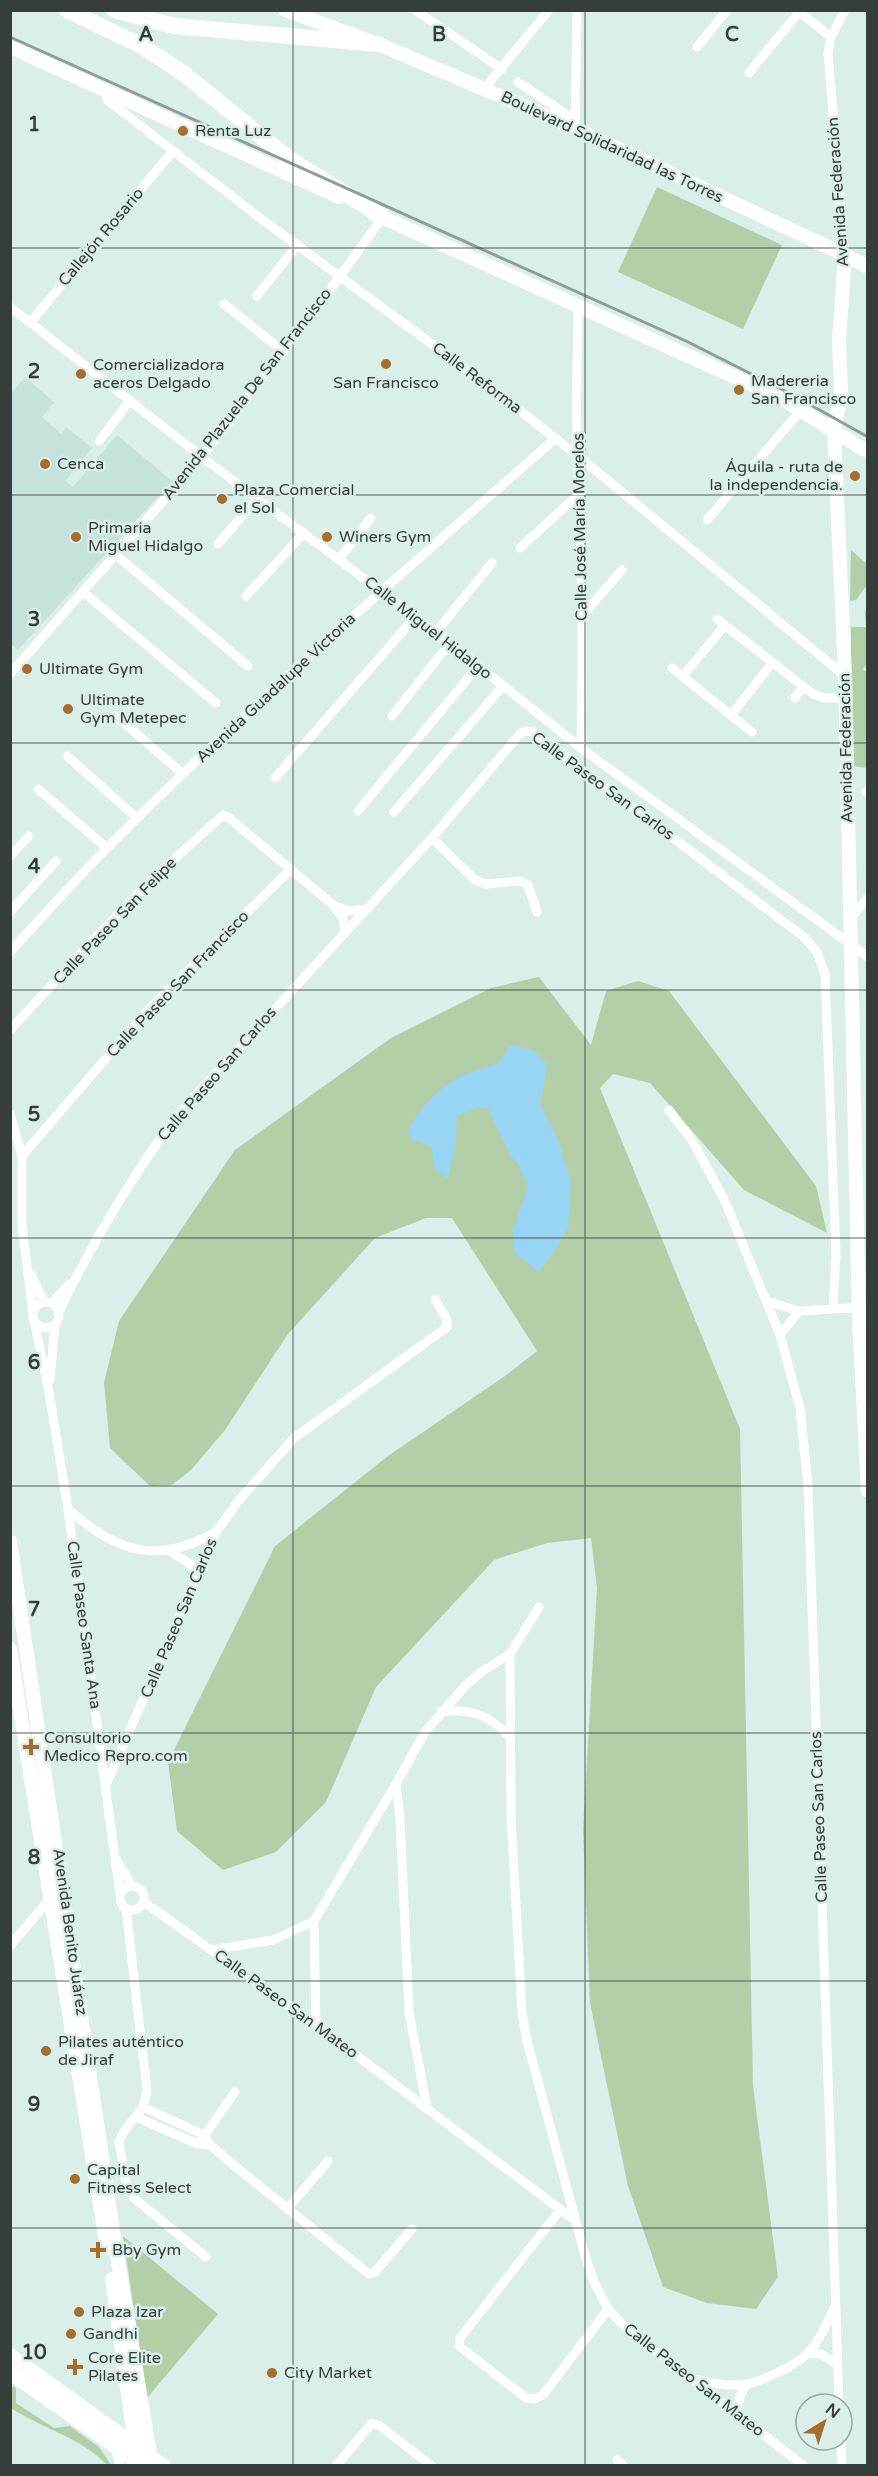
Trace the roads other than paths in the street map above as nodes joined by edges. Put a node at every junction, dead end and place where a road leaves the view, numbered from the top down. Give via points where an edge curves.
1 (67, 10) edge
2 (114, 10) edge
3 (285, 10) edge
4 (416, 10) edge
5 (549, 10) edge
6 (577, 10) edge
7 (727, 10) edge
8 (845, 10) edge
9 (798, 11) edge
10 (831, 37) junction
11 (378, 45) junction
12 (10, 47) edge
13 (697, 47) dead end
14 (502, 69) junction
15 (749, 73) dead end
16 (518, 82) dead end
17 (484, 89) junction
18 (113, 93) junction
19 (575, 125) junction
20 (173, 151) junction
21 (383, 217) junction
22 (260, 218) junction
23 (253, 226) dead end
24 (297, 245) junction
25 (845, 255) junction
26 (867, 267) edge
27 (339, 277) junction
28 (257, 296) dead end
29 (224, 304) dead end
30 (578, 305) junction
31 (10, 308) edge
32 (30, 323) junction
33 (283, 351) junction
34 (130, 401) junction
35 (801, 410) junction
36 (834, 431) junction
37 (556, 438) junction
38 (99, 441) dead end
39 (867, 452) edge
40 (577, 455) junction
41 (202, 457) junction
42 (580, 492) junction
43 (257, 499) junction
44 (371, 518) dead end
45 (707, 520) dead end
46 (304, 533) junction
47 (218, 544) dead end
48 (520, 548) dead end
49 (116, 555) junction
50 (339, 559) junction
51 (492, 563) dead end
52 (622, 570) dead end
53 (381, 590) junction
54 (82, 592) junction
55 (246, 596) dead end
56 (582, 616) junction
57 (415, 617) junction
58 (436, 632) junction
59 (450, 643) junction
60 (772, 663) junction
61 (248, 666) dead end
62 (478, 666) junction
63 (672, 668) dead end
64 (10, 674) edge
65 (683, 676) junction
66 (845, 676) junction
67 (503, 686) junction
68 (803, 687) junction
69 (795, 698) dead end
70 (844, 698) junction
71 (216, 703) dead end
72 (731, 715) junction
73 (116, 716) dead end
74 (392, 716) dead end
75 (752, 732) dead end
76 (581, 748) junction
77 (68, 756) dead end
78 (183, 774) junction
79 (275, 778) dead end
80 (38, 789) dead end
81 (358, 811) dead end
82 (394, 812) dead end
83 (137, 818) junction
84 (29, 836) dead end
85 (432, 838) junction
86 (107, 848) junction
87 (10, 856) edge
88 (56, 861) dead end
89 (291, 869) junction
90 (867, 897) edge
91 (332, 904) junction
92 (368, 909) junction
93 (10, 912) edge
94 (537, 912) dead end
95 (849, 920) junction
96 (345, 933) junction
97 (850, 944) junction
98 (10, 952) edge
99 (867, 957) edge
100 (10, 1030) edge
101 (669, 1110) dead end
102 (10, 1114) edge
103 (22, 1156) junction
104 (27, 1265) junction
105 (75, 1278) junction
106 (435, 1299) dead end
107 (767, 1301) junction
108 (48, 1303) junction
109 (867, 1307) edge
110 (833, 1308) junction
111 (799, 1311) junction
112 (58, 1314) junction
113 (34, 1316) junction
114 (54, 1324) junction
115 (780, 1335) junction
116 (49, 1392) junction
117 (867, 1491) edge
118 (69, 1509) junction
119 (216, 1532) junction
120 (10, 1541) edge
121 (11, 1546) edge
122 (170, 1551) junction
123 (12, 1564) edge
124 (197, 1575) junction
125 (539, 1607) dead end
126 (10, 1649) edge
127 (510, 1654) junction
128 (441, 1711) junction
129 (510, 1737) junction
130 (396, 1784) junction
131 (105, 1787) junction
132 (116, 1858) junction
133 (132, 1886) junction
134 (58, 1894) junction
135 (120, 1895) junction
136 (144, 1902) junction
137 (126, 1909) junction
138 (314, 1921) junction
139 (10, 1946) edge
140 (213, 1950) junction
141 (316, 2025) junction
142 (235, 2092) dead end
143 (143, 2107) junction
144 (427, 2108) junction
145 (136, 2117) junction
146 (201, 2139) junction
147 (328, 2161) dead end
148 (287, 2208) junction
149 (560, 2210) junction
150 (573, 2219) junction
151 (412, 2229) dead end
152 (206, 2257) dead end
153 (836, 2303) junction
154 (608, 2309) junction
155 (808, 2353) junction
156 (10, 2355) edge
157 (837, 2364) junction
158 (10, 2373) edge
159 (690, 2378) junction
160 (747, 2384) junction
161 (838, 2392) edge
162 (738, 2414) junction
163 (134, 2444) junction
164 (115, 2447) junction
165 (144, 2463) edge
166 (120, 2466) edge
167 (164, 2466) edge
168 (336, 2466) edge
169 (432, 2466) edge
170 (804, 2466) edge

1 - 21 highway via 167,62 288,158
2 - 11 highway, Boulevard Solidaridad las Torres via 174,26
3 - 11 main road, Boulevard Solidaridad las Torres
4 - 14 street
5 - 14 street
6 - 19 street
7 - 13 street
8 - 10 street, Avenida Federación
9 - 10 street
9 - 15 street
10 - 25 street, Avenida Federación via 828,53
11 - 17 main road, Boulevard Solidaridad las Torres
12 - 18 main road
14 - 17 street
16 - 19 street
17 - 19 main road, Boulevard Solidaridad las Torres
18 - 20 street, Calle Reforma via 107,100
18 - 21 main road
19 - 25 main road, Boulevard Solidaridad las Torres
20 - 22 street, Calle Reforma
20 - 32 street, Callejón Rosario
21 - 27 street, Avenida Plazuela De San Francisco
21 - 30 main road
22 - 23 street
22 - 24 street, Calle Reforma
24 - 27 street, Calle Reforma
24 - 28 street
25 - 26 main road, Boulevard Solidaridad las Torres
25 - 36 main road, Avenida Federación via 838,340 841,394
27 - 33 street, Avenida Plazuela De San Francisco
27 - 37 street, Calle Reforma
29 - 33 street
30 - 35 main road
30 - 40 street, Calle José María Morelos
31 - 32 street, Calle Miguel Hidalgo
32 - 34 street, Calle Miguel Hidalgo
33 - 41 street, Avenida Plazuela De San Francisco
34 - 38 street
34 - 41 street, Calle Miguel Hidalgo
35 - 36 main road
35 - 45 street
36 - 39 main road
36 - 66 main road, Avenida Federación
37 - 40 street, Calle Reforma
37 - 53 street, Avenida Guadalupe Victoria
40 - 42 street, Calle José María Morelos
40 - 66 street, Calle Reforma
41 - 43 street, Calle Miguel Hidalgo
41 - 49 street, Avenida Plazuela De San Francisco
42 - 48 street
42 - 56 street, Calle José María Morelos
43 - 46 street, Calle Miguel Hidalgo
43 - 47 street
44 - 50 street
46 - 50 street, Calle Miguel Hidalgo
46 - 55 street
49 - 54 street, Avenida Plazuela De San Francisco
49 - 61 street
50 - 53 street, Calle Miguel Hidalgo
51 - 58 street
52 - 56 street
53 - 57 street, Calle Miguel Hidalgo
53 - 78 street, Avenida Guadalupe Victoria
54 - 64 street, Avenida Plazuela De San Francisco
54 - 71 street
56 - 76 street, Calle José María Morelos
57 - 58 street, Calle Miguel Hidalgo
57 - 79 street
58 - 59 street, Calle Miguel Hidalgo
59 - 62 street, Calle Miguel Hidalgo
59 - 74 street
60 - 65 street via 721,622
60 - 68 street
60 - 72 street
62 - 67 street, Calle Miguel Hidalgo
62 - 81 street
63 - 65 street
65 - 72 street
66 - 70 main road, Avenida Federación
67 - 76 street, Calle Miguel Hidalgo
67 - 82 street
68 - 69 street
68 - 70 street via 819,697
70 - 95 main road, Avenida Federación
72 - 75 street
73 - 78 street
76 - 97 street, Calle Miguel Hidalgo
77 - 83 street
78 - 83 street, Avenida Guadalupe Victoria
80 - 86 street
83 - 86 street, Avenida Guadalupe Victoria
84 - 87 street
85 - 92 street, Calle Paseo San Carlos
85 - 94 street via 475,880 486,884 520,881 528,885
85 - 110 street, Calle Paseo San Carlos via 521,732 529,731 812,945 825,974 836,1254
86 - 98 street, Avenida Guadalupe Victoria
88 - 93 street
89 - 91 street
89 - 100 street, Calle Paseo San Felipe via 223,815 152,880
89 - 103 street, Calle Paseo San Francisco via 146,1013
90 - 95 street
91 - 92 street via 349,911
91 - 96 street via 343,918
92 - 96 street, Calle Paseo San Carlos
95 - 97 main road, Avenida Federación
96 - 105 street, Calle Paseo San Carlos via 174,1119 147,1155
97 - 99 street, Calle Miguel Hidalgo
97 - 117 main road, Avenida Federación
101 - 107 street, Calle Paseo San Carlos via 693,1142 726,1201
102 - 103 street, Calle Paseo Santa Ana
103 - 104 street, Calle Paseo Santa Ana via 22,1226
104 - 108 street, Calle Paseo Santa Ana
104 - 113 street, Calle Paseo Santa Ana
105 - 108 street, Calle Paseo San Carlos
105 - 112 street, Calle Paseo San Carlos
106 - 119 street, Calle Paseo San Carlos via 447,1327 294,1438
107 - 111 street
107 - 115 street, Calle Paseo San Carlos
108 - 112 street
108 - 113 street via 37,1306
109 - 110 street
110 - 111 street
111 - 115 street
112 - 114 street
113 - 114 street via 41,1326
113 - 116 street, Calle Paseo Santa Ana
114 - 116 street, Calle Paseo Santa Ana
115 - 153 street, Calle Paseo San Carlos via 800,1408 807,1486
116 - 118 street, Calle Paseo Santa Ana
118 - 122 street via 107,1539 144,1550
118 - 131 street, Calle Paseo Santa Ana
119 - 122 street
119 - 124 street, Calle Paseo San Carlos
120 - 121 main road, Avenida Benito Juárez
121 - 123 main road, Avenida Benito Juárez
122 - 124 street via 191,1565
123 - 134 main road, Avenida Benito Juárez
124 - 131 street, Calle Paseo San Carlos
125 - 127 street
126 - 134 main road, Avenida Benito Juárez
127 - 128 street via 484,1670
127 - 129 street
128 - 129 street via 472,1711 485,1716
128 - 130 street via 414,1749
129 - 150 street via 522,2013
130 - 138 street
130 - 144 street via 409,2012
131 - 132 street, Calle Paseo Santa Ana
132 - 133 street, Calle Paseo Santa Ana
132 - 135 street, Calle Paseo Santa Ana
133 - 135 street
133 - 136 street via 143,1893
134 - 139 street
134 - 163 main road, Avenida Benito Juárez
134 - 165 main road, Avenida Benito Juárez via 114,2237
135 - 137 street via 120,1903
136 - 137 street via 134,1911
136 - 140 street, Calle Paseo San Mateo
137 - 143 street via 147,2090
138 - 140 street via 273,1940
138 - 141 street
140 - 141 street, Calle Paseo San Mateo
141 - 144 street, Calle Paseo San Mateo
142 - 146 street
143 - 145 street
143 - 146 street
144 - 149 street, Calle Paseo San Mateo
145 - 146 street
145 - 152 street via 119,2142 127,2188 135,2199
146 - 148 street
147 - 148 street
148 - 151 street via 369,2274
149 - 150 street, Calle Paseo San Mateo
149 - 154 street via 460,2338 459,2346 526,2398 538,2398
150 - 154 street, Calle Paseo San Mateo via 595,2284
153 - 155 street, Calle Paseo San Carlos
153 - 157 street, Calle Paseo San Carlos
154 - 159 street, Calle Paseo San Mateo via 627,2330
155 - 157 street via 821,2354
155 - 160 street, Calle Paseo San Carlos via 791,2367
156 - 163 main road
157 - 161 street, Calle Paseo San Carlos
158 - 164 main road
159 - 160 street, Calle Paseo San Carlos via 718,2384
159 - 162 street, Calle Paseo San Mateo
160 - 162 street via 737,2405
162 - 170 street, Calle Paseo San Mateo
163 - 165 main road, Avenida Benito Juárez
164 - 165 main road
164 - 166 street
165 - 167 main road
168 - 169 street via 372,2423

